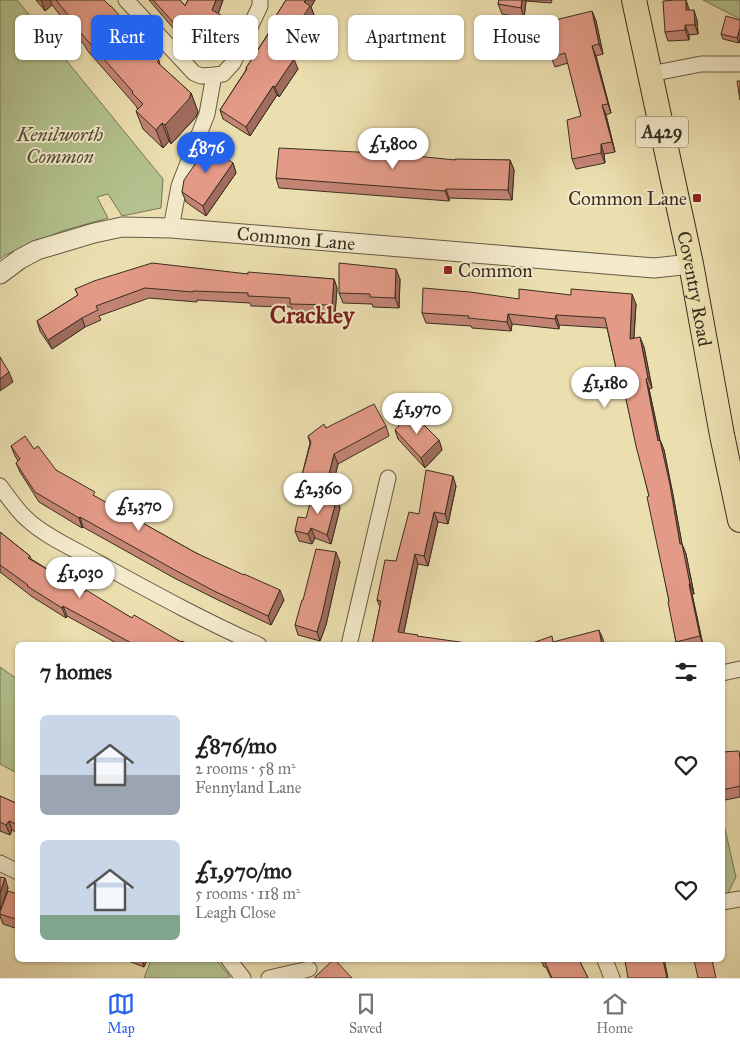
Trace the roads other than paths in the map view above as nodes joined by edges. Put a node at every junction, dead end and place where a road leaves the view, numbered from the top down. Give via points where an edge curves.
1 (126, 0) edge
2 (260, 0) edge
3 (634, 0) edge
4 (740, 64) edge
5 (650, 74) junction
6 (214, 75) junction
7 (170, 228) junction
8 (691, 264) junction
9 (0, 274) edge
10 (388, 478) dead end
11 (0, 486) edge
12 (740, 520) edge
13 (253, 642) edge
14 (350, 642) edge
15 (740, 669) edge
16 (725, 672) edge
17 (0, 863) edge
18 (15, 870) edge
19 (740, 899) edge
20 (725, 902) edge
21 (231, 962) edge
22 (606, 962) edge
23 (309, 969) dead end
24 (243, 978) edge
25 (269, 978) edge
26 (612, 978) edge

1 - 6 street via 194,73
2 - 6 street via 233,63 223,74
3 - 5 main road, Coventry Road / A429
4 - 5 street via 701,64
5 - 8 main road, Coventry Road / A429
6 - 7 street via 207,114 179,186
7 - 8 street, Common Lane via 654,268
7 - 9 street, Common Lane via 122,227 94,233 37,250
8 - 12 main road, Coventry Road / A429
10 - 14 street
11 - 13 street via 22,515 35,526 112,570
15 - 16 street
17 - 18 street
19 - 20 street
21 - 24 street
22 - 26 street
23 - 25 street

